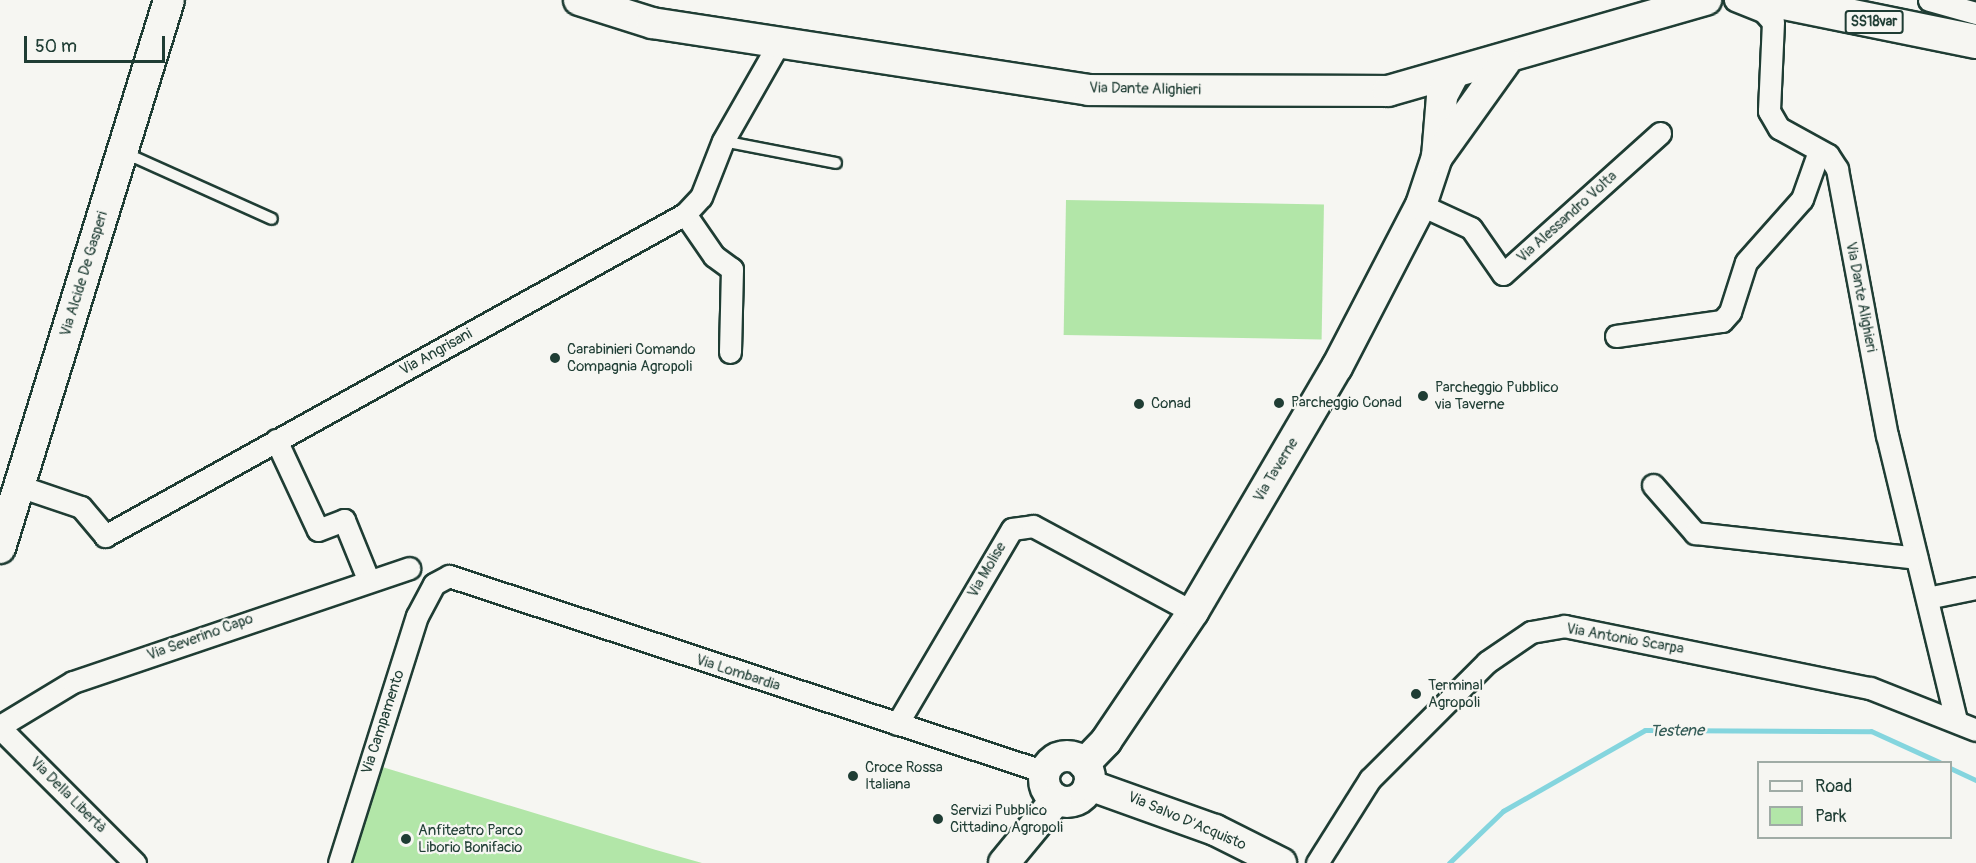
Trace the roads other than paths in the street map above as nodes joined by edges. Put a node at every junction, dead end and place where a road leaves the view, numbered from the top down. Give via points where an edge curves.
1 (169, 0) edge
2 (579, 0) edge
3 (1706, 0) edge
4 (1735, 0) edge
5 (1773, 0) edge
6 (1929, 0) edge
7 (1976, 13) edge
8 (780, 41) junction
9 (1976, 41) edge
10 (1505, 62) junction
11 (1454, 73) junction
12 (1388, 91) junction
13 (1659, 133) dead end
14 (1444, 137) junction
15 (723, 141) junction
16 (1819, 151) junction
17 (122, 152) junction
18 (836, 163) dead end
19 (1421, 205) junction
20 (685, 214) junction
21 (272, 219) dead end
22 (1616, 336) dead end
23 (730, 352) dead end
24 (276, 440) junction
25 (1653, 485) dead end
26 (19, 486) junction
27 (0, 548) edge
28 (1917, 558) junction
29 (409, 568) dead end
30 (368, 579) junction
31 (434, 584) joint
32 (1976, 588) edge
33 (1927, 598) junction
34 (1193, 612) junction
35 (1956, 721) junction
36 (897, 724) junction
37 (0, 727) edge
38 (1976, 730) edge
39 (1045, 772) junction
40 (1087, 774) junction
41 (1056, 800) junction
42 (135, 863) edge
43 (339, 863) edge
44 (1004, 863) edge
45 (1281, 863) edge
46 (1317, 863) edge

1 - 17 street, Via Alcide De Gasperi
2 - 8 street, Via Dante Alighieri via 652,23
3 - 10 street, Via Dante Alighieri
4 - 16 street, Via Dante Alighieri via 1764,12 1773,22 1769,111 1779,129
5 - 9 highway, SS18var
6 - 7 street
8 - 12 street, Via Dante Alighieri via 1088,90
8 - 15 street, Via Angrisani
10 - 11 street, Via Dante Alighieri
10 - 14 street, Via Taverne
11 - 12 street, Via Dante Alighieri
11 - 14 street, Via Taverne via 1442,96
12 - 14 street via 1430,113
13 - 19 street, Via Alessandro Volta via 1503,274 1471,228
14 - 19 street, Via Taverne
15 - 18 lane
15 - 20 street, Via Angrisani via 701,197
16 - 22 street via 1802,199 1746,262 1730,312 1722,321
16 - 28 street, Via Dante Alighieri via 1837,168 1887,435
17 - 21 lane
17 - 26 street, Via Alcide De Gasperi
19 - 34 street, Via Taverne via 1337,367
20 - 23 street via 698,236 732,269
20 - 24 street, Via Angrisani
24 - 26 street, Via Angrisani via 105,536 81,507
24 - 30 street via 318,530 344,520
25 - 28 street via 1695,533
26 - 27 street, Via Alcide De Gasperi
28 - 33 street, Via Dante Alighieri
29 - 30 street, Via Severino Capo
30 - 37 street, Via Severino Capo via 73,682
31 - 36 street, Via Lombardia via 449,576 468,581
31 - 43 street, Via Campamento via 417,616
32 - 33 street
33 - 35 street
34 - 36 street, Via Molise via 1034,526 1012,529
34 - 40 street, Via Taverne
35 - 38 street, Via Antonio Scarpa
35 - 46 street, Via Antonio Scarpa via 1870,688 1814,675 1564,626 1531,632 1486,662 1371,779
36 - 39 street, Via Lombardia
37 - 42 street, Via Della Libertà
39 - 40 street via 1065,756
39 - 41 street via 1044,785
40 - 41 street via 1076,800
40 - 45 street, Via Salvo D'Acquisto
41 - 44 street

